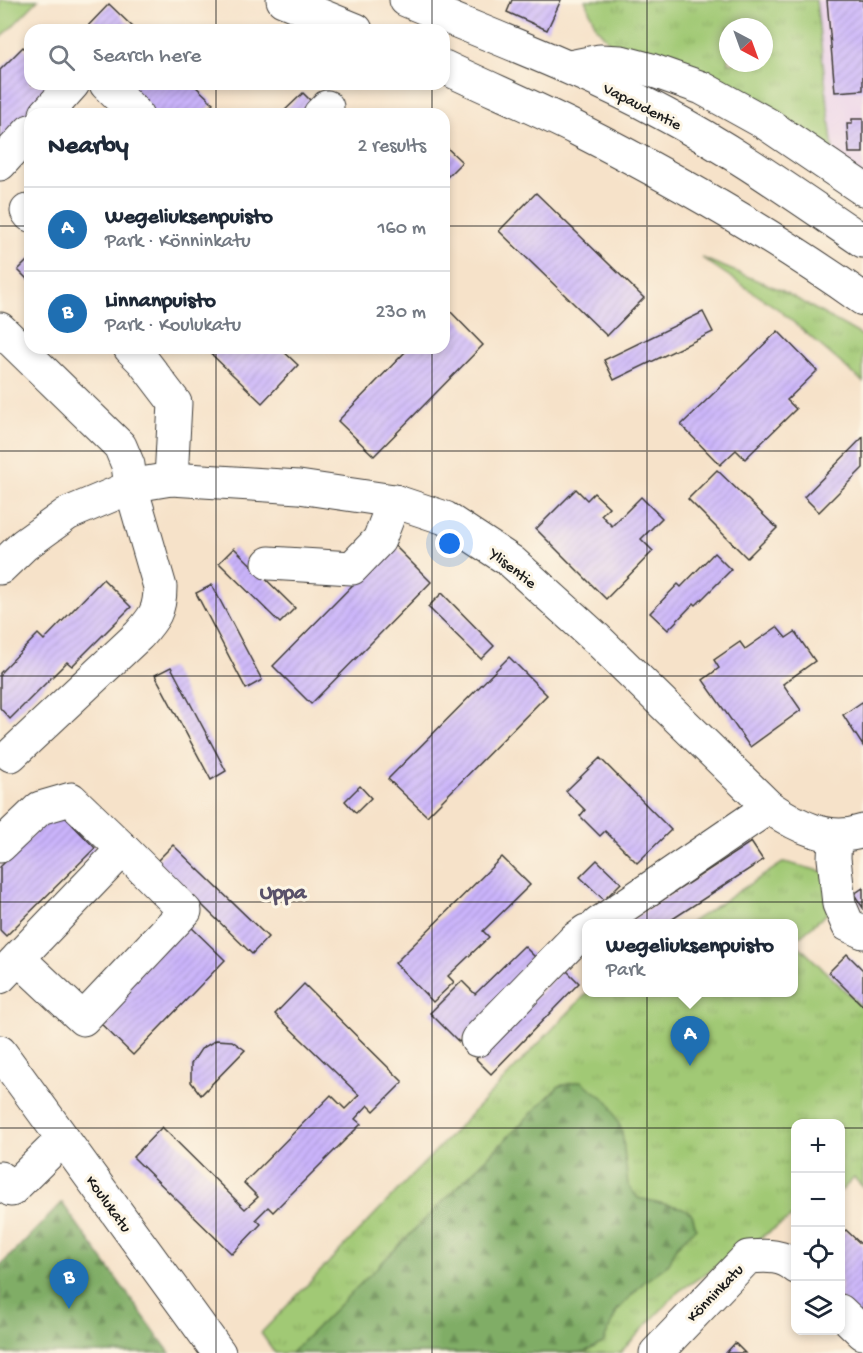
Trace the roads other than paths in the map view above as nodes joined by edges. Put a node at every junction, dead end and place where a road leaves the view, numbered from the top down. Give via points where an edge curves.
1 (283, 0) edge
2 (406, 0) edge
3 (341, 24) edge
4 (570, 67) junction
5 (450, 70) edge
6 (68, 90) edge
7 (112, 90) edge
8 (51, 108) edge
9 (130, 108) edge
10 (24, 138) edge
11 (0, 164) edge
12 (861, 187) edge
13 (863, 241) edge
14 (863, 299) edge
15 (0, 329) edge
16 (24, 352) edge
17 (26, 354) edge
18 (136, 354) edge
19 (171, 479) junction
20 (131, 487) junction
21 (394, 501) junction
22 (269, 563) dead end
23 (0, 568) edge
24 (11, 755) dead end
25 (769, 807) junction
26 (849, 833) edge
27 (0, 846) edge
28 (123, 849) junction
29 (605, 919) edge
30 (582, 934) edge
31 (863, 938) edge
32 (9, 967) edge
33 (477, 1040) dead end
34 (0, 1052) edge
35 (63, 1139) junction
36 (12, 1190) edge
37 (791, 1265) edge
38 (845, 1316) edge
39 (863, 1333) edge
40 (219, 1353) edge
41 (656, 1353) edge

1 - 3 street
2 - 4 street, Vapaudentie
4 - 12 street via 621,62 702,88 767,124
4 - 13 street, Vapaudentie via 665,114
5 - 14 street via 576,129 722,208
6 - 8 street
7 - 9 street
10 - 11 street
15 - 16 street
17 - 20 street via 120,446
18 - 19 street via 176,403
19 - 20 street, Ylisentie
19 - 21 street, Ylisentie via 299,487
20 - 23 street, Ylisentie via 67,514
20 - 24 street via 160,587 154,618
21 - 22 street via 380,540 352,568
21 - 25 street, Ylisentie via 445,518 512,562
25 - 26 street, Ylisentie via 809,830
25 - 29 street
26 - 31 street via 834,858 839,904 848,925
27 - 28 street via 40,808 71,800
28 - 32 street
28 - 32 street via 185,911 82,1019
30 - 33 street
34 - 35 street, Koulukatu
35 - 36 street
35 - 40 street, Koulukatu
37 - 41 street, Könninkatu via 780,1258 748,1257
38 - 39 street

